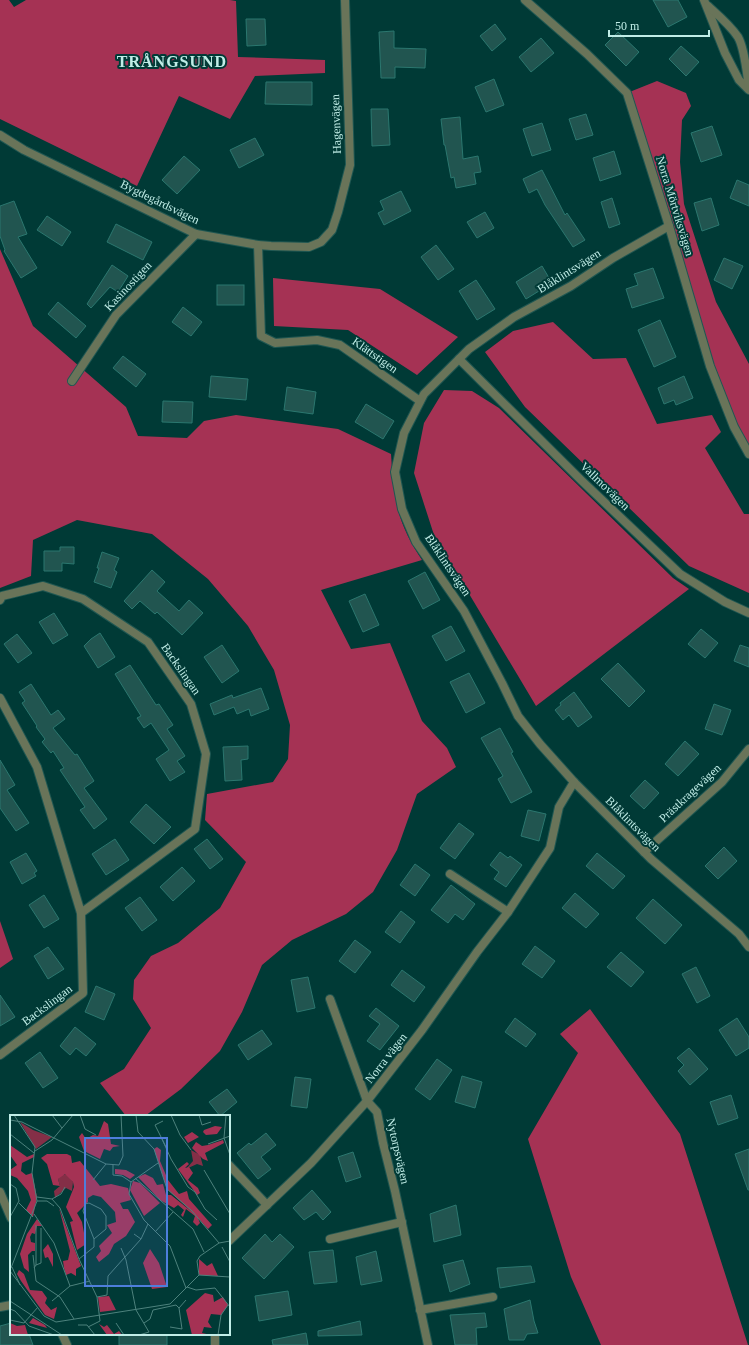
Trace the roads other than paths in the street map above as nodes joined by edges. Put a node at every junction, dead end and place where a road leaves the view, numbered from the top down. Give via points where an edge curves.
1 (345, 0) edge
2 (525, 0) edge
3 (706, 3) edge
4 (749, 89) edge
5 (0, 135) edge
6 (669, 226) junction
7 (196, 234) junction
8 (321, 242) joint
9 (258, 245) junction
10 (459, 359) junction
11 (72, 381) dead end
12 (420, 401) junction
13 (749, 454) edge
14 (0, 600) edge
15 (749, 613) edge
16 (0, 698) edge
17 (749, 749) edge
18 (574, 782) junction
19 (644, 852) junction
20 (450, 874) dead end
21 (508, 912) junction
22 (81, 913) junction
23 (749, 947) edge
24 (330, 999) dead end
25 (0, 1055) edge
26 (368, 1101) junction
27 (230, 1166) edge
28 (0, 1192) edge
29 (266, 1205) junction
30 (10, 1216) edge
31 (402, 1222) junction
32 (330, 1239) dead end
33 (230, 1240) edge
34 (493, 1297) dead end
35 (10, 1305) edge
36 (0, 1307) edge
37 (420, 1310) junction
38 (62, 1335) edge
39 (67, 1345) edge
40 (428, 1345) edge

1 - 8 street, Hagenvägen via 350,165 332,230
2 - 6 street, Norra Mörtviksvägen via 627,93
3 - 4 street via 725,53 739,80
3 - 4 street via 738,38
5 - 7 street, Bygdegårdsvägen via 24,150
6 - 10 street, Blåklintsvägen via 612,258 571,286 514,317 469,348
6 - 13 street, Norra Mörtviksvägen via 710,366 734,427
7 - 9 street, Bygdegårdsvägen
7 - 11 street, Kasinostigen via 116,315
8 - 9 street, Bygdegårdsvägen via 309,247
9 - 12 street, Klättstigen via 261,336 275,342 317,340 340,345
10 - 12 street, Blåklintsvägen
10 - 15 street, Vallmovägen via 680,574 725,602
12 - 18 street, Blåklintsvägen via 404,433 396,472 402,509 416,542 464,611 518,716
14 - 22 street, Backslingan via 2,596 43,586 83,599 148,642 191,704 206,754 195,829
16 - 22 street, Backslingan via 37,766
17 - 19 street, Prästkragevägen via 722,782
18 - 19 street, Blåklintsvägen
18 - 21 street, Norra vägen via 559,807 550,848
19 - 23 street, Blåklintsvägen via 739,934
20 - 21 street
21 - 26 street, Norra vägen
22 - 25 street, Backslingan via 83,993
24 - 26 street, Nytorpsvägen
26 - 29 street, Norra vägen via 311,1163
26 - 31 street, Nytorpsvägen via 377,1112
27 - 29 street
28 - 30 street
29 - 33 street, Norra vägen
31 - 32 street
31 - 37 street, Nytorpsvägen
34 - 37 street
35 - 36 street
37 - 40 street, Nytorpsvägen
38 - 39 street

